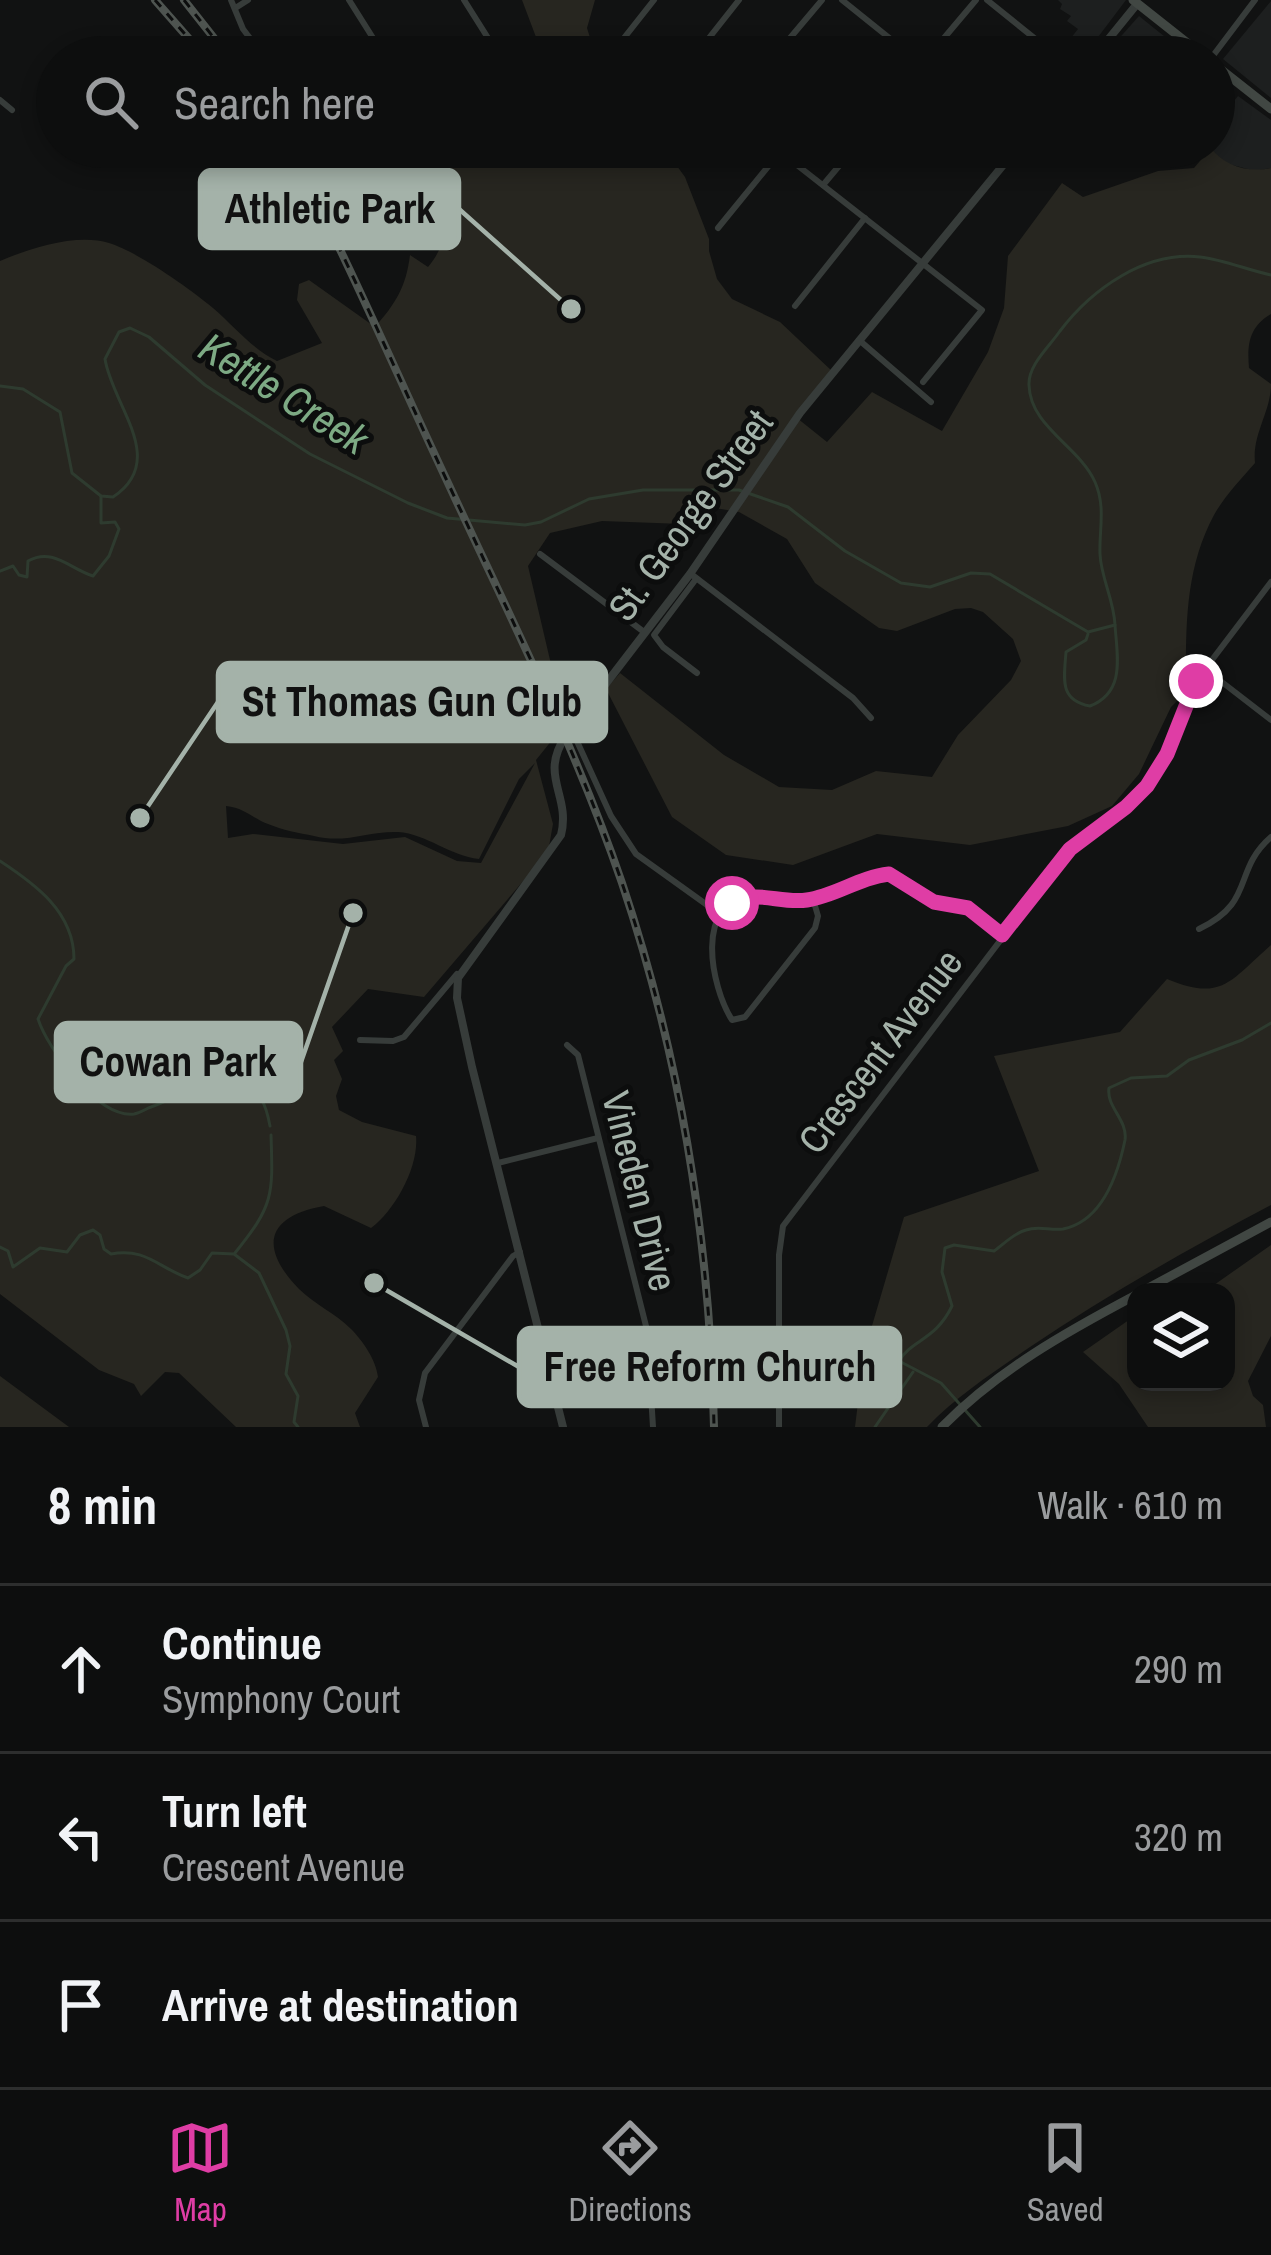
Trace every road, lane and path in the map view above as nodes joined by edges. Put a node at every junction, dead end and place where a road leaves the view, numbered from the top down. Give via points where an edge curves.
1 (248, 0) edge
2 (349, 0) edge
3 (464, 0) edge
4 (654, 0) edge
5 (739, 0) edge
6 (823, 0) edge
7 (842, 0) edge
8 (976, 0) edge
9 (987, 0) edge
10 (1255, 0) edge
11 (1135, 2) edge
12 (234, 4) edge
13 (248, 36) edge
14 (372, 36) edge
15 (487, 36) edge
16 (626, 36) edge
17 (711, 36) edge
18 (792, 36) edge
19 (887, 36) edge
20 (946, 36) edge
21 (1032, 36) edge
22 (1110, 36) edge
23 (1180, 36) edge
24 (1228, 36) edge
25 (1235, 79) edge
26 (0, 100) edge
27 (1271, 109) edge
28 (12, 110) dead end
29 (358, 168) edge
30 (763, 168) edge
31 (802, 168) edge
32 (838, 168) edge
33 (1001, 168) edge
34 (824, 185) junction
35 (865, 218) junction
36 (387, 228) dead end
37 (718, 228) dead end
38 (922, 263) junction
39 (795, 306) dead end
40 (859, 340) junction
41 (923, 382) dead end
42 (931, 402) dead end
43 (540, 554) dead end
44 (693, 576) junction
45 (1271, 582) edge
46 (644, 632) junction
47 (1205, 669) junction
48 (697, 673) dead end
49 (871, 718) dead end
50 (1271, 720) edge
51 (571, 728) junction
52 (1271, 837) edge
53 (813, 899) junction
54 (721, 915) junction
55 (1198, 929) dead end
56 (1002, 935) junction
57 (463, 966) junction
58 (360, 1040) dead end
59 (567, 1046) dead end
60 (598, 1138) junction
61 (498, 1163) junction
62 (1271, 1222) edge
63 (520, 1252) junction
64 (1158, 1283) edge
65 (1127, 1300) edge
66 (779, 1395) junction
67 (817, 1396) dead end
68 (560, 1415) junction
69 (427, 1427) edge
70 (550, 1427) edge
71 (563, 1427) edge
72 (653, 1427) edge
73 (779, 1427) edge
74 (942, 1427) edge

1 - 12 street
2 - 14 street
3 - 15 street
4 - 16 street
5 - 17 street
6 - 18 street
7 - 19 street
8 - 20 street
9 - 21 street
10 - 24 street
11 - 22 street
11 - 23 main road
12 - 13 street
25 - 27 main road
26 - 28 street
29 - 36 street
30 - 37 street
31 - 34 street
32 - 34 street
33 - 38 street, St. George Street
34 - 35 street
35 - 38 street
35 - 39 street
38 - 40 street, St. George Street
38 - 41 street via 982,310
40 - 42 street
40 - 44 street, St. George Street via 800,413
43 - 46 street
44 - 46 street, St. George Street
44 - 48 street via 654,635
44 - 49 street
45 - 47 street, Crescent Avenue
46 - 51 street, St. George Street
47 - 50 street
47 - 56 street, Crescent Avenue via 1147,786 1070,849
51 - 54 street via 636,854
51 - 57 street, St. George Street via 552,764 561,835
52 - 55 street via 1233,907
53 - 54 street via 751,895
53 - 54 street via 814,928 737,1022 728,1015 711,949
53 - 56 street via 889,874 934,902 968,908
56 - 66 street, Crescent Avenue via 783,1226
57 - 58 street via 404,1036
57 - 61 street via 458,1004
59 - 60 street, Vineden Drive via 578,1055
60 - 61 street
60 - 72 street, Vineden Drive via 647,1330
61 - 63 street
62 - 64 main road
63 - 68 street
63 - 69 street via 425,1373 419,1400
65 - 74 main road via 1035,1352
66 - 67 street
66 - 73 street, Crescent Avenue
68 - 70 street
68 - 71 street

